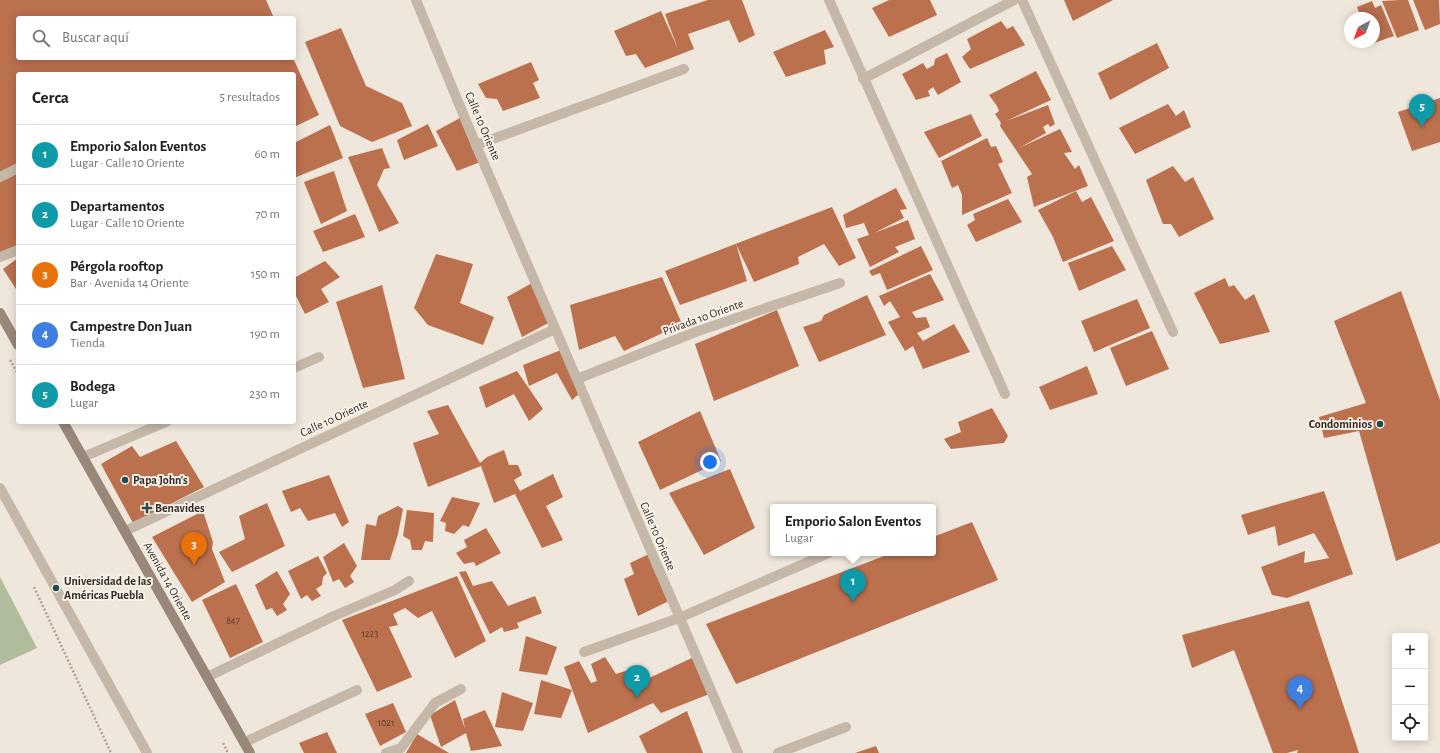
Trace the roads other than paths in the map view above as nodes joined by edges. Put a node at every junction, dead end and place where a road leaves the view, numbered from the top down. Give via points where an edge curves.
1 (416, 0) edge
2 (829, 0) edge
3 (1014, 0) edge
4 (1022, 0) edge
5 (684, 69) dead end
6 (863, 79) junction
7 (476, 145) junction
8 (16, 169) edge
9 (0, 177) edge
10 (16, 251) edge
11 (0, 257) edge
12 (840, 284) dead end
13 (0, 313) edge
14 (555, 329) junction
15 (1173, 332) dead end
16 (16, 339) edge
17 (319, 357) dead end
18 (296, 367) edge
19 (577, 379) junction
20 (1005, 394) dead end
21 (64, 424) edge
22 (161, 424) edge
23 (83, 457) junction
24 (0, 488) edge
25 (125, 531) junction
26 (822, 556) edge
27 (408, 581) dead end
28 (679, 618) junction
29 (584, 652) dead end
30 (207, 677) junction
31 (461, 689) dead end
32 (357, 690) dead end
33 (846, 727) dead end
34 (245, 742) junction
35 (147, 753) edge
36 (250, 753) edge
37 (386, 753) edge
38 (738, 753) edge
39 (778, 753) edge

1 - 7 street, Calle 10 Oriente
2 - 6 street
3 - 6 street
4 - 15 street
5 - 7 street
6 - 20 street
7 - 14 street, Calle 10 Oriente
8 - 9 street
10 - 11 street
12 - 19 street, Privada 10 Oriente via 698,332
13 - 16 main road
14 - 19 street, Calle 10 Oriente
14 - 25 street, Calle 10 Oriente
17 - 18 street
19 - 28 street, Calle 10 Oriente
21 - 23 main road, Avenida 14 Oriente
22 - 23 street
23 - 25 main road, Avenida 14 Oriente
24 - 35 street
25 - 30 main road, Avenida 14 Oriente
26 - 28 street
27 - 30 street via 395,590 334,616
28 - 29 street
28 - 38 street, Calle 10 Oriente
30 - 34 main road, Avenida 14 Oriente
31 - 37 street via 436,703 401,748
32 - 34 street
33 - 39 street
34 - 36 main road, Avenida 14 Oriente

